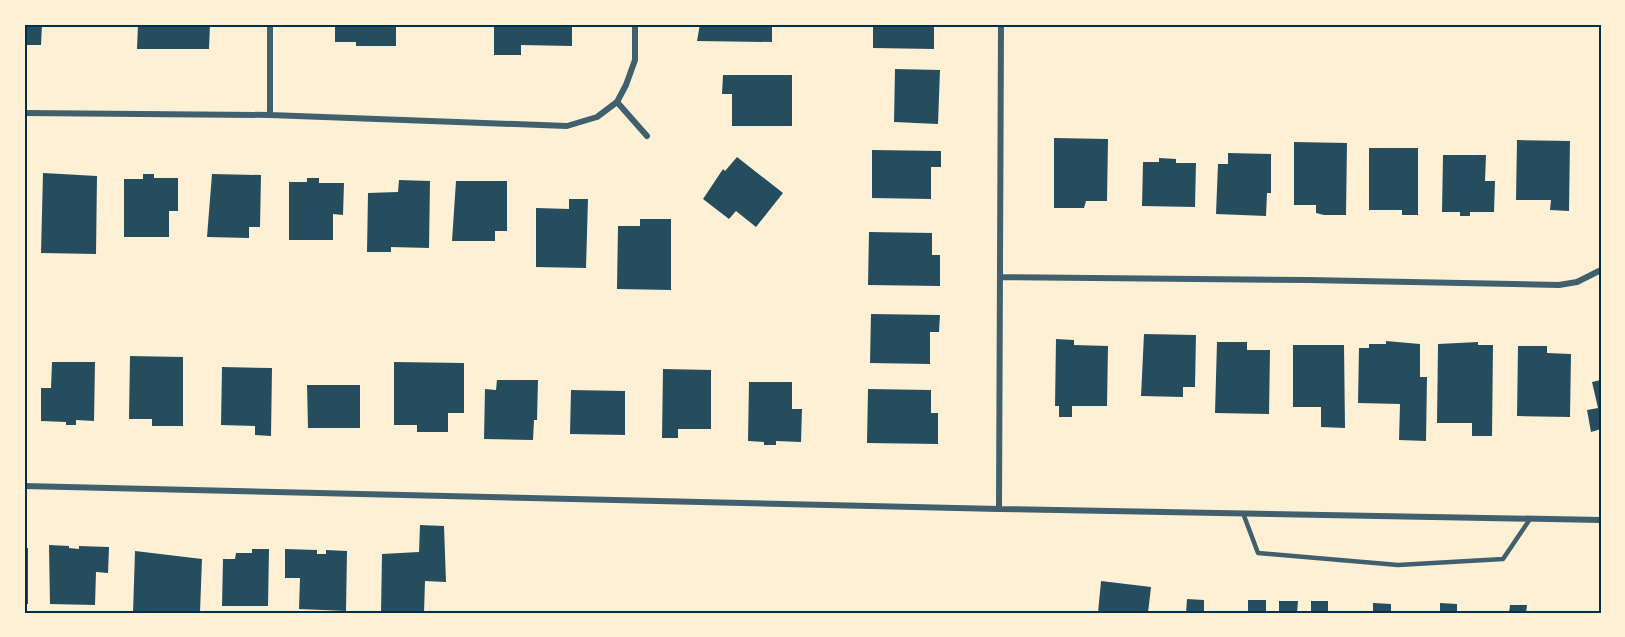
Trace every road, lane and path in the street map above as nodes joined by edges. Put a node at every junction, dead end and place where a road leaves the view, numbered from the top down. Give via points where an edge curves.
1 (270, 24) edge
2 (635, 24) edge
3 (1001, 24) edge
4 (617, 102) junction
5 (24, 113) edge
6 (270, 115) junction
7 (647, 136) dead end
8 (1601, 270) edge
9 (1000, 277) junction
10 (24, 486) edge
11 (999, 509) junction
12 (1243, 513) junction
13 (1530, 519) junction
14 (1601, 520) edge

1 - 6 street
2 - 4 street via 635,60
3 - 9 street
4 - 6 street via 597,117 567,126
4 - 7 street
5 - 6 street
8 - 9 street via 1577,282 1559,285
9 - 11 street
10 - 11 street
11 - 12 street
12 - 13 street
12 - 13 lane via 1258,553 1398,565 1503,559
13 - 14 street

